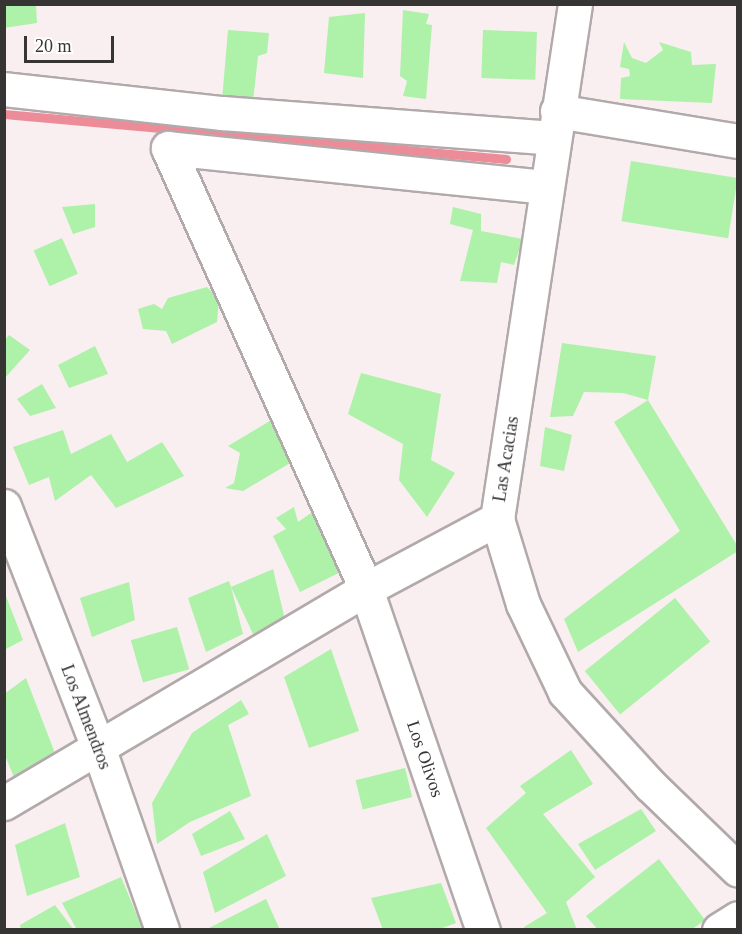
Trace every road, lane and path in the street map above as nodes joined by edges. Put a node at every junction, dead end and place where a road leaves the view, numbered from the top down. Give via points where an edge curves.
1 (575, 4) edge
2 (4, 89) edge
3 (555, 124) junction
4 (738, 141) edge
5 (545, 187) junction
6 (4, 506) edge
7 (497, 519) junction
8 (366, 589) junction
9 (98, 747) junction
10 (4, 803) edge
11 (738, 870) edge
12 (738, 918) edge
13 (162, 930) edge
14 (483, 930) edge
15 (719, 930) edge

1 - 3 street, Las Acacias
2 - 3 street via 222,113
3 - 4 street
3 - 5 street, Las Acacias
5 - 7 street, Las Acacias
5 - 8 street, Los Olivos via 168,148
6 - 9 street, Los Almendros
7 - 8 street
7 - 11 street, Las Acacias via 523,604 565,692 650,785
8 - 9 street
8 - 14 street, Los Olivos
9 - 10 street
9 - 13 street, Los Almendros
12 - 15 street

